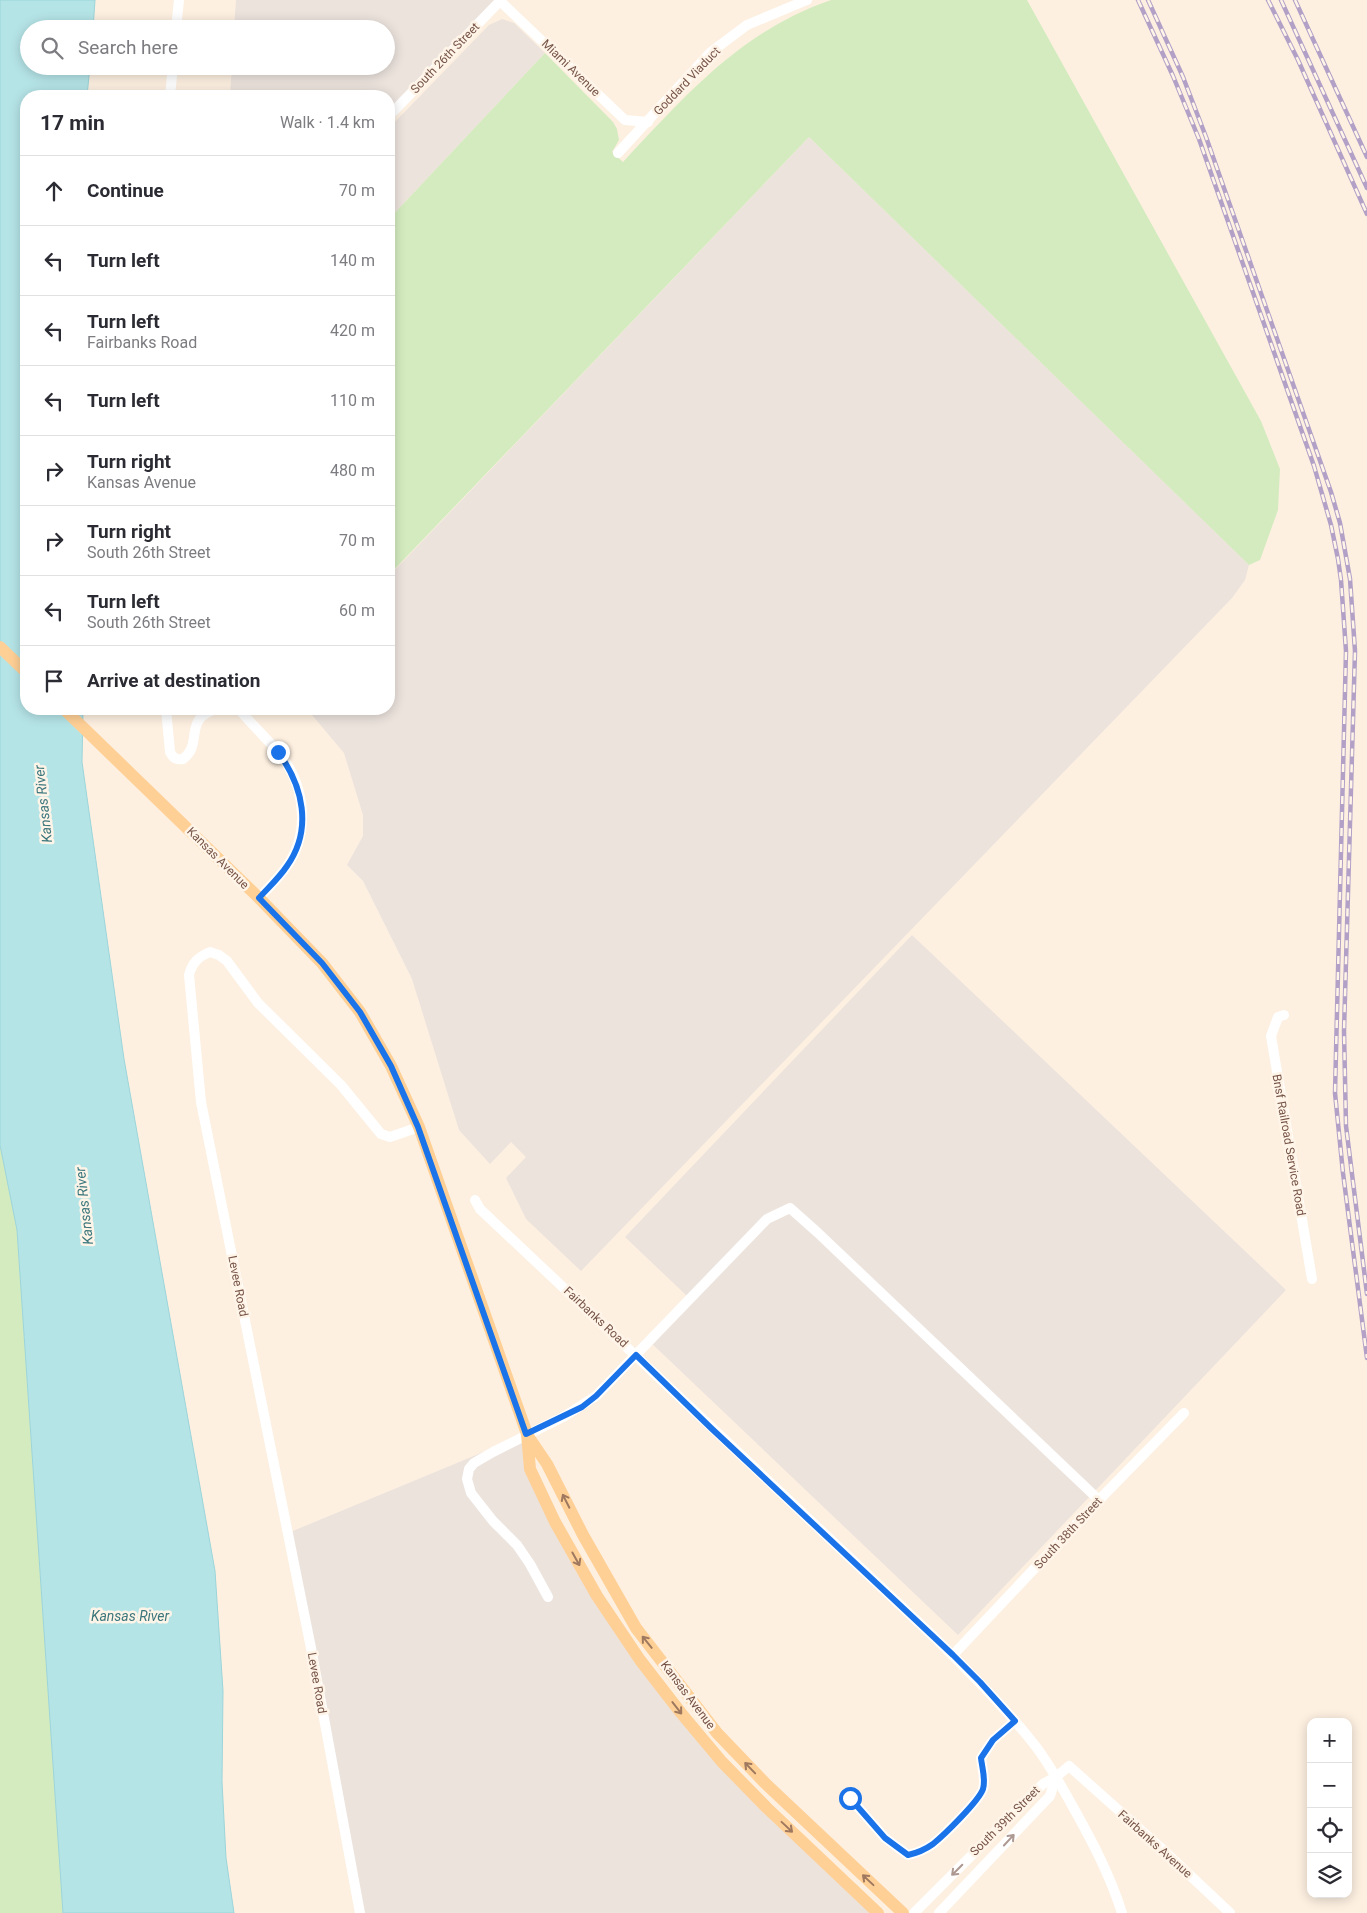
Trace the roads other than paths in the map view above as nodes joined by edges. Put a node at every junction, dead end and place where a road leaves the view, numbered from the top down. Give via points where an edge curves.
1 (178, 0) edge
2 (501, 0) edge
3 (807, 0) edge
4 (177, 20) edge
5 (172, 75) edge
6 (171, 90) edge
7 (395, 110) edge
8 (648, 122) junction
9 (618, 153) dead end
10 (0, 647) edge
11 (20, 666) edge
12 (70, 715) edge
13 (167, 715) edge
14 (202, 715) edge
15 (244, 715) edge
16 (259, 898) junction
17 (1284, 1015) dead end
18 (418, 1127) junction
19 (475, 1200) dead end
20 (1312, 1279) dead end
21 (636, 1355) junction
22 (1184, 1413) dead end
23 (526, 1434) junction
24 (1099, 1500) junction
25 (548, 1597) dead end
26 (953, 1655) junction
27 (1015, 1721) junction
28 (1056, 1777) junction
29 (850, 1798) dead end
30 (360, 1913) edge
31 (878, 1913) edge
32 (903, 1913) edge
33 (914, 1913) edge
34 (939, 1913) edge
35 (1122, 1913) edge
36 (1230, 1913) edge

1 - 4 street
2 - 7 street, South 26th Street
2 - 8 street, Miami Avenue via 624,120
3 - 8 street, Goddard Viaduct via 748,26 712,52
5 - 6 street
8 - 9 street, Goddard Viaduct
10 - 11 main road
12 - 16 main road, Kansas Avenue
13 - 14 street via 170,752 176,760 182,759 191,749 196,725
15 - 16 street via 286,764 294,778 302,810 297,848 287,866
16 - 18 main road, Kansas Avenue via 322,963 360,1012 391,1066
17 - 20 street, Bnsf Railroad Service Road via 1278,1017 1271,1036
18 - 23 main road, Kansas Avenue
18 - 30 street, Levee Road via 390,1137 381,1134 341,1085 258,1002 227,961 210,952 191,966 189,975 201,1102 309,1639
19 - 21 street, Fairbanks Road via 480,1209
21 - 23 street via 582,1407
21 - 24 street via 767,1219 790,1208
21 - 26 street, Fairbanks Road
22 - 24 street, South 38th Street
23 - 25 street via 474,1463 467,1480 480,1504 517,1545
23 -> 31 main road, Kansas Avenue via 530,1469 555,1522 597,1596 640,1660 722,1762
32 -> 23 main road, Kansas Avenue via 765,1783 718,1733 636,1628 547,1464
24 - 26 street, South 38th Street
26 - 27 street, Fairbanks Road
27 - 28 street, Fairbanks Road
27 - 29 street via 993,1740 981,1758 984,1781 974,1803 933,1845 916,1853 908,1855 885,1838
28 -> 33 street, South 39th Street via 1043,1784
34 -> 28 street, South 39th Street via 1050,1796
28 - 35 street via 1113,1884
28 - 36 street, Fairbanks Avenue via 1069,1766

